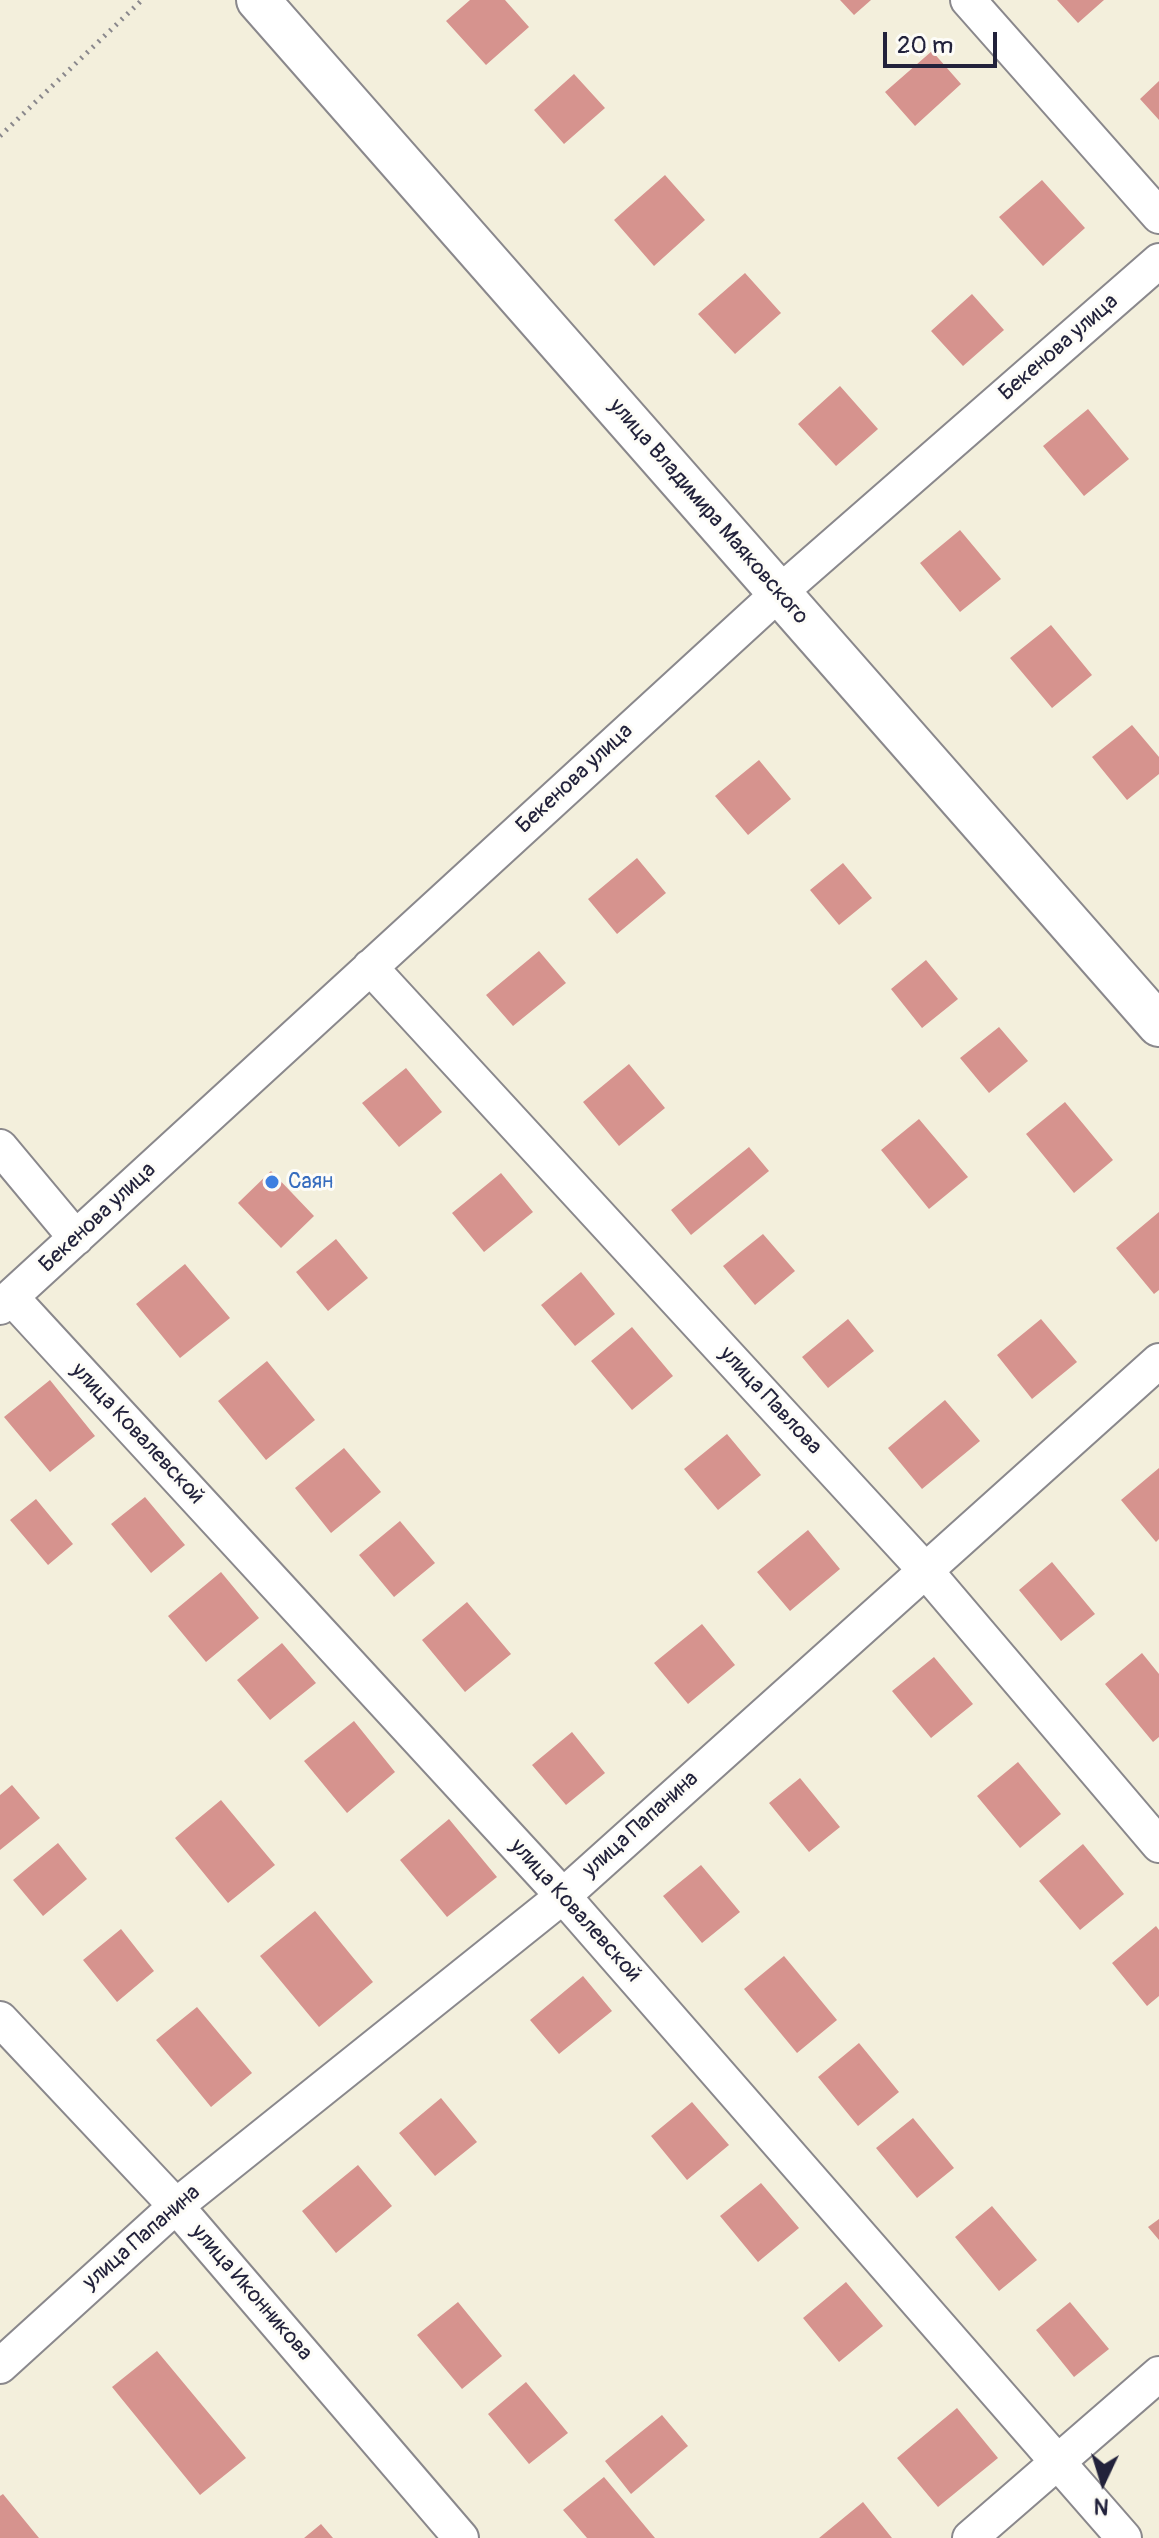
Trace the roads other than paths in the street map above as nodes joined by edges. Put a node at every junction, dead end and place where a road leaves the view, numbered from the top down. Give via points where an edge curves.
1 (258, 0) edge
2 (968, 0) edge
3 (1159, 216) edge
4 (1159, 261) edge
5 (779, 593) junction
6 (370, 967) junction
7 (1159, 1025) edge
8 (0, 1147) edge
9 (76, 1238) junction
10 (6, 1302) edge
11 (1159, 1361) edge
12 (925, 1570) junction
13 (1159, 1845) edge
14 (563, 1896) junction
15 (0, 2019) edge
16 (176, 2206) junction
17 (0, 2366) edge
18 (1159, 2374) edge
19 (1057, 2462) junction
20 (461, 2538) edge
21 (970, 2538) edge
22 (1124, 2538) edge

1 - 5 street, улица Владимира Маяковского
2 - 3 street
4 - 5 street, Бекенова улица
5 - 6 street, Бекенова улица
5 - 7 street, улица Владимира Маяковского
6 - 9 street, Бекенова улица
6 - 12 street, улица Павлова
8 - 9 street
9 - 10 street, Бекенова улица
10 - 14 street, улица Ковалевской
11 - 12 street, улица Папанина
12 - 13 street, улица Павлова
12 - 14 street, улица Папанина
14 - 16 street, улица Папанина
14 - 19 street, улица Ковалевской
15 - 16 street, улица Иконникова
16 - 17 street, улица Папанина
16 - 20 street, улица Иконникова
18 - 19 street
19 - 21 street
19 - 22 street, улица Ковалевской

